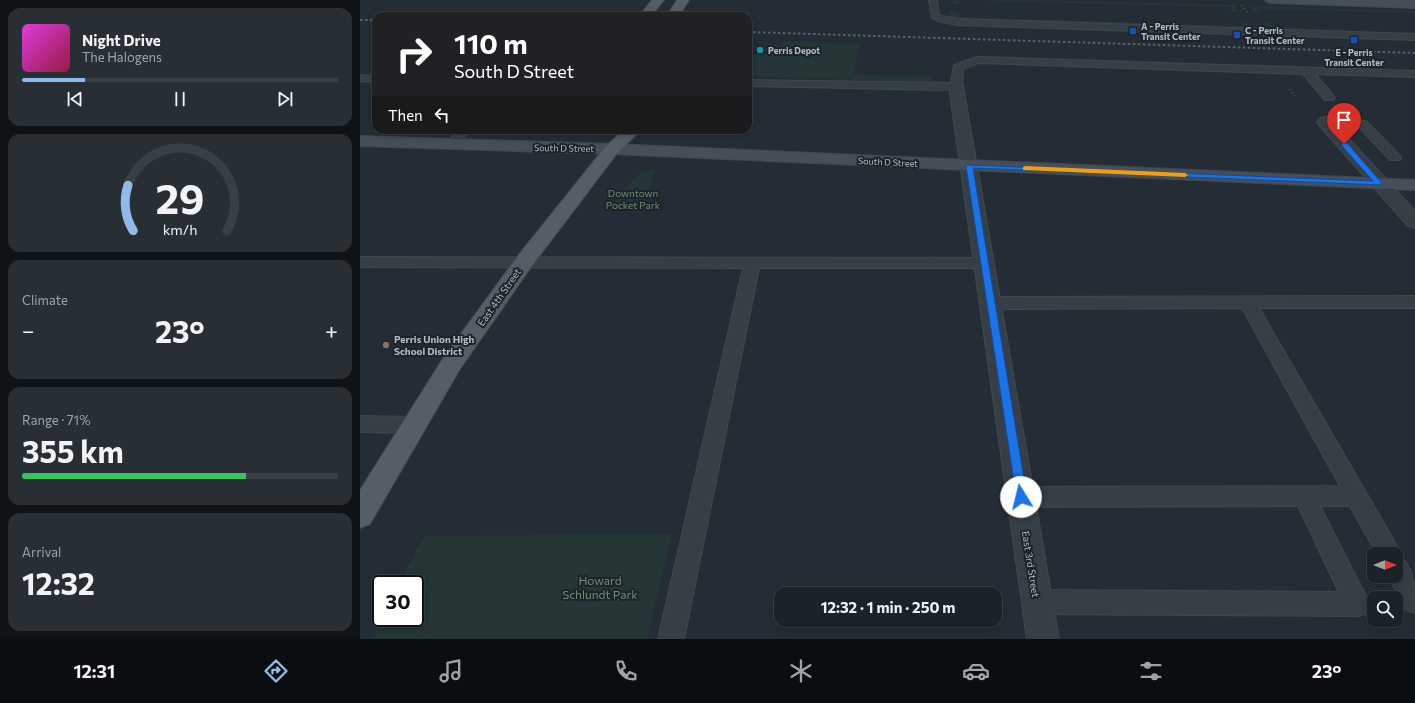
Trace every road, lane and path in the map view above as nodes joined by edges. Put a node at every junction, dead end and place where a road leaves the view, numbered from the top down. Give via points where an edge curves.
1 (658, 0) edge
2 (683, 0) edge
3 (933, 0) edge
4 (1271, 0) edge
5 (1415, 4) edge
6 (648, 12) edge
7 (676, 12) edge
8 (1415, 37) edge
9 (1306, 70) junction
10 (1415, 74) edge
11 (360, 78) edge
12 (372, 78) edge
13 (752, 83) edge
14 (956, 86) junction
15 (1329, 98) dead end
16 (1325, 122) joint
17 (461, 134) edge
18 (608, 134) edge
19 (629, 134) edge
20 (360, 141) edge
21 (450, 145) junction
22 (612, 149) junction
23 (1395, 157) dead end
24 (969, 166) junction
25 (1379, 183) junction
26 (1415, 185) edge
27 (1415, 222) edge
28 (360, 262) edge
29 (524, 262) junction
30 (752, 262) junction
31 (984, 263) junction
32 (1247, 302) junction
33 (1415, 302) edge
34 (990, 303) junction
35 (360, 424) edge
36 (415, 425) junction
37 (1304, 496) junction
38 (1356, 496) junction
39 (1021, 497) junction
40 (360, 515) edge
41 (1385, 547) edge
42 (1403, 580) edge
43 (1415, 601) edge
44 (1037, 602) junction
45 (671, 639) edge
46 (1043, 639) edge

1 - 6 main road
2 - 7 main road
3 - 8 lane via 934,16 959,22
4 - 5 main road
9 - 10 lane
9 - 14 lane via 977,60 958,67
9 - 15 lane
11 - 12 lane
13 - 14 lane
14 - 24 street, East 3rd Street
16 - 23 lane via 1362,124
16 - 25 street
17 - 21 lane
18 - 22 main road
19 - 22 main road, East 4th Street
20 - 21 main road, South D Street
21 - 22 main road, South D Street
22 - 24 main road, South D Street
22 - 29 main road, East 4th Street
24 - 25 main road, South D Street
24 - 31 street, East 3rd Street
25 - 26 main road, South D Street
25 - 27 street
28 - 29 lane
29 - 30 lane
29 - 36 main road, East 4th Street via 452,363
30 - 31 lane
30 - 45 lane
31 - 34 street, East 3rd Street
32 - 33 lane
32 - 34 lane
32 - 38 lane
34 - 39 street, East 3rd Street
35 - 36 lane
36 - 40 main road, East 4th Street
37 - 38 lane
37 - 39 lane
37 - 44 lane via 1358,604
38 - 41 lane
39 - 44 street, East 3rd Street
42 - 43 lane
44 - 46 street, East 3rd Street

